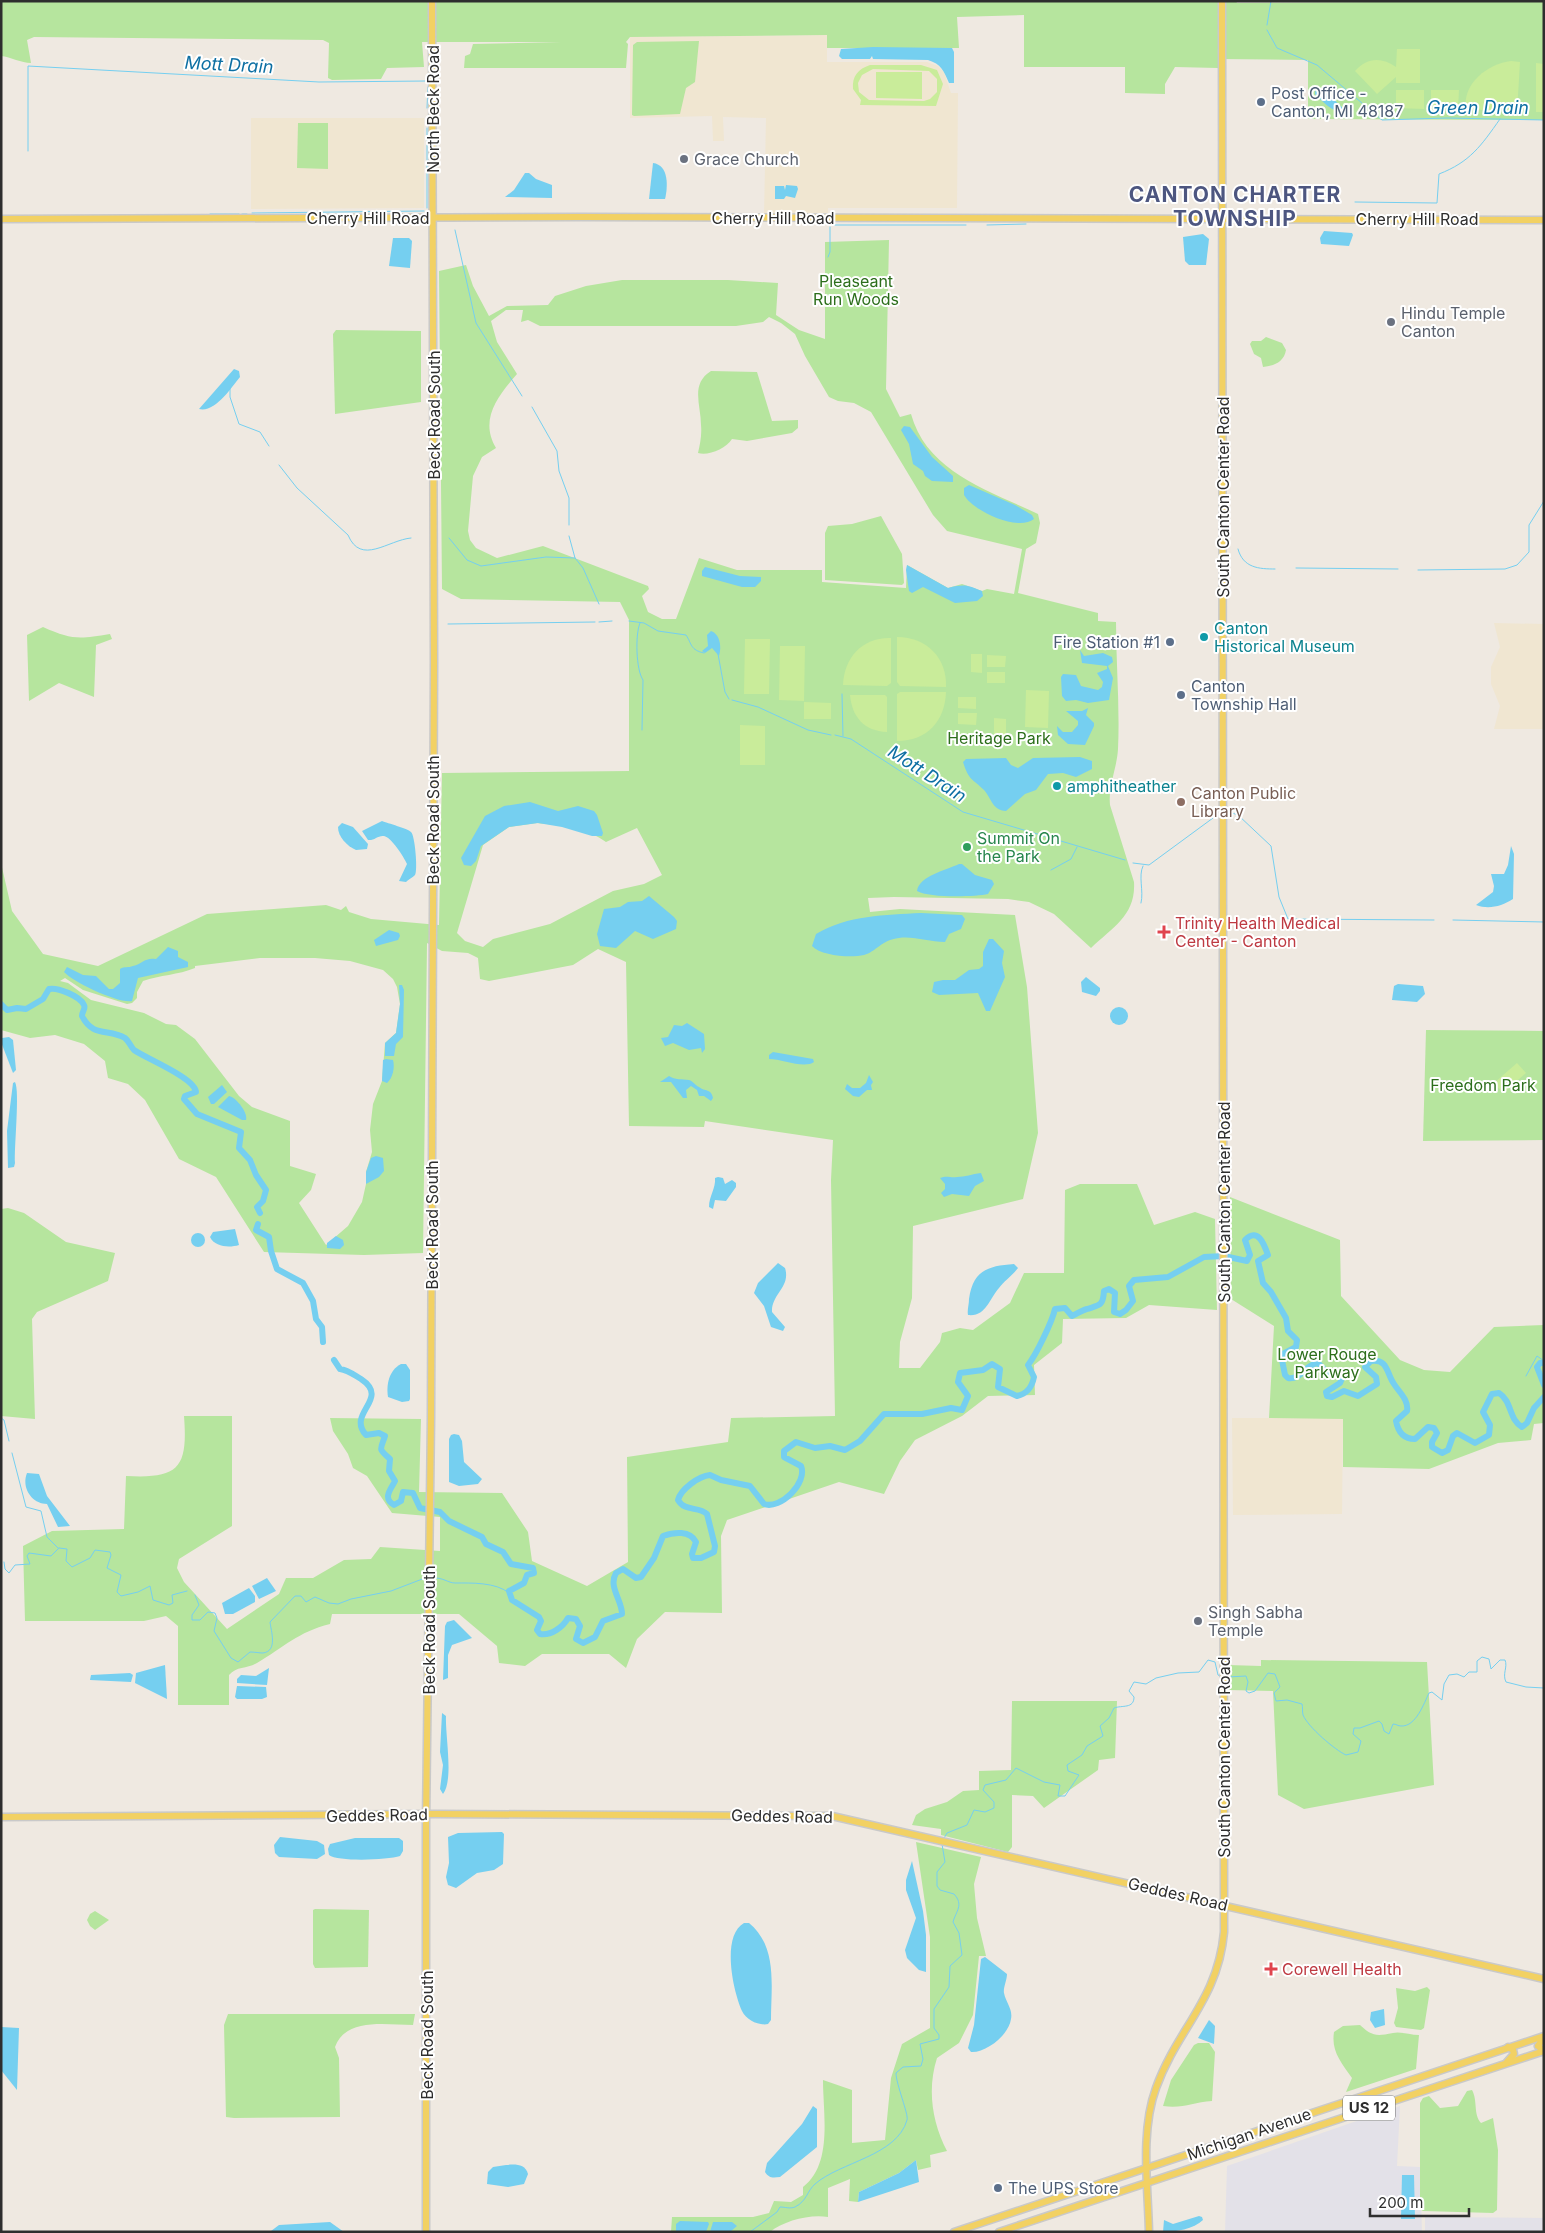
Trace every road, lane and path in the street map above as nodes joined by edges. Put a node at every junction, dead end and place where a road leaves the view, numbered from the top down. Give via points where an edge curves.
1 (432, 1) edge
2 (1222, 1) edge
3 (434, 218) junction
4 (1, 219) edge
5 (1224, 219) junction
6 (1544, 220) edge
7 (427, 1814) junction
8 (1, 1818) edge
9 (1225, 1905) junction
10 (1544, 1978) edge
11 (1544, 2036) edge
12 (1508, 2047) junction
13 (1544, 2051) edge
14 (1506, 2063) junction
15 (1323, 2109) junction
16 (1324, 2124) junction
17 (1268, 2128) junction
18 (1268, 2143) junction
19 (1148, 2168) junction
20 (1148, 2184) junction
21 (1062, 2196) junction
22 (1030, 2208) junction
23 (1063, 2212) junction
24 (1024, 2224) junction
25 (426, 2232) edge
26 (954, 2232) edge
27 (999, 2232) edge
28 (1149, 2232) edge

1 - 3 main road, North Beck Road
2 - 5 main road, South Canton Center Road
3 - 4 main road, Cherry Hill Road
3 - 5 main road, Cherry Hill Road
3 - 7 main road, Beck Road South
5 - 6 main road, Cherry Hill Road
5 - 9 main road, South Canton Center Road
7 - 8 main road, Geddes Road
7 - 9 main road, Geddes Road via 832,1816
7 - 25 main road, Beck Road South
9 - 10 main road, Geddes Road
9 - 19 main road, South Canton Center Road via 1223,1948 1215,1979 1163,2070 1152,2102
11 - 12 main road, Michigan Avenue / US 12
11 - 13 main road via 1538,2046
12 - 14 main road via 1514,2054
12 - 15 main road, Michigan Avenue / US 12
13 - 14 main road, Michigan Avenue / US 12
14 - 16 main road, Michigan Avenue / US 12
15 - 16 main road via 1318,2118
15 - 17 main road, Michigan Avenue / US 12
16 - 18 main road, Michigan Avenue / US 12
17 - 18 main road via 1272,2134
17 - 19 main road, Michigan Avenue / US 12
18 - 20 main road, Michigan Avenue / US 12
19 - 20 main road, South Canton Center Road
19 - 21 main road, Michigan Avenue / US 12
20 - 23 main road, Michigan Avenue / US 12
20 - 28 main road, South Canton Center Road
21 - 22 main road, Michigan Avenue / US 12
21 - 23 main road via 1057,2204
22 - 24 main road via 1032,2217
22 - 26 main road, Michigan Avenue / US 12
23 - 24 main road, Michigan Avenue / US 12
24 - 27 main road, Michigan Avenue / US 12

